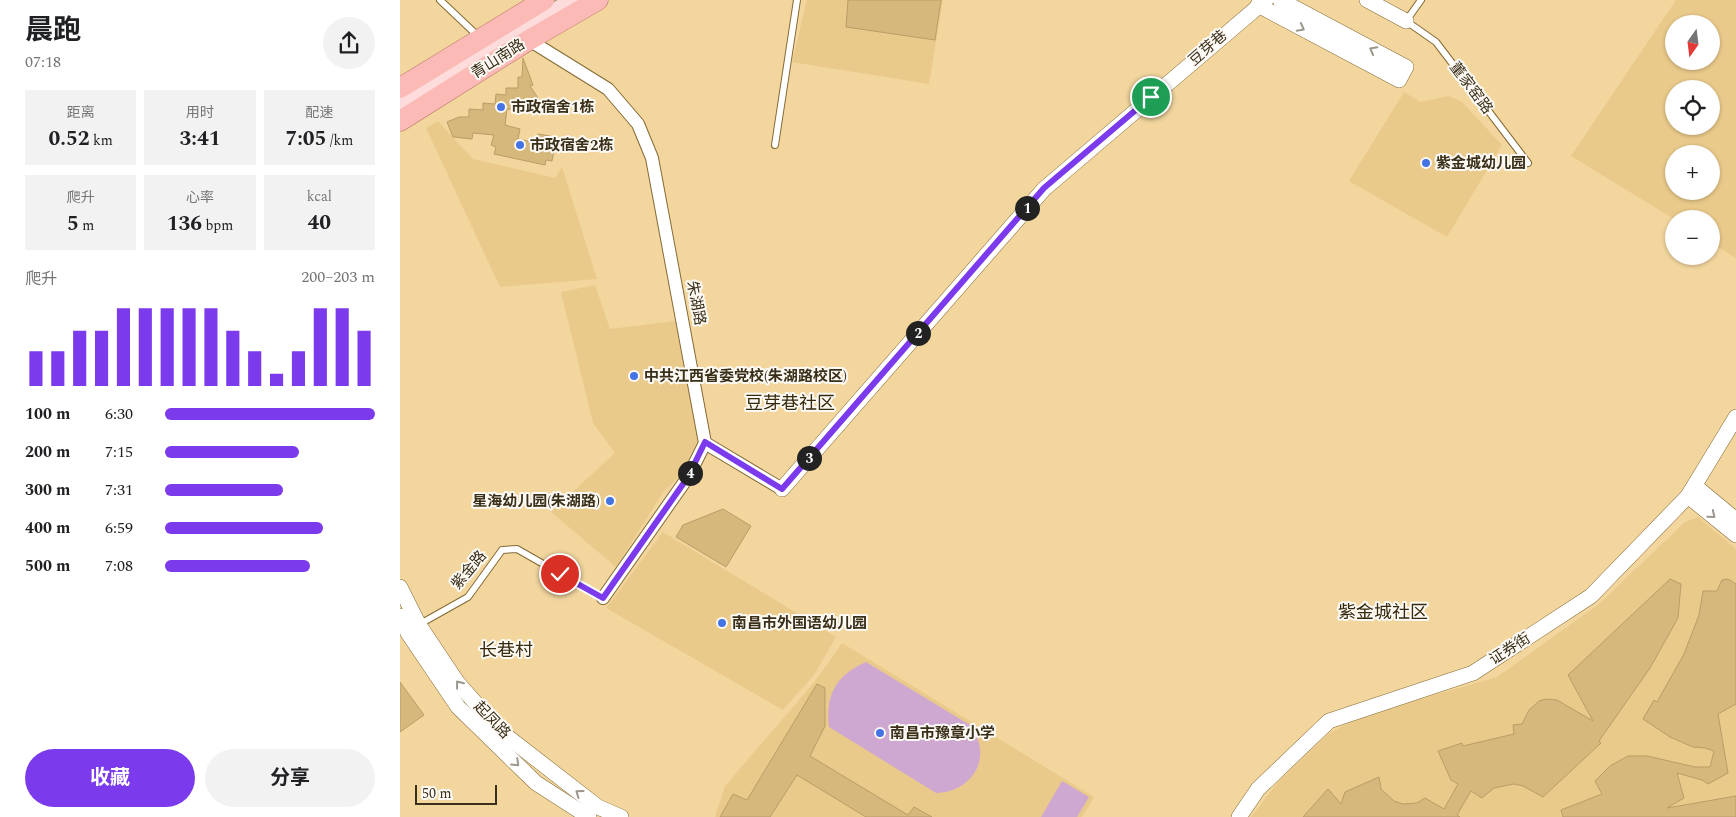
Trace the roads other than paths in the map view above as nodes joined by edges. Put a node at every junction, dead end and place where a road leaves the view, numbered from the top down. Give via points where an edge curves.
1 (440, 0) edge
2 (544, 0) edge
3 (558, 0) edge
4 (574, 0) edge
5 (598, 0) edge
6 (797, 0) edge
7 (1280, 0) edge
8 (1367, 0) edge
9 (1422, 0) edge
10 (1262, 3) edge
11 (1406, 21) junction
12 (480, 39) junction
13 (529, 40) junction
14 (400, 88) edge
15 (400, 99) edge
16 (400, 104) edge
17 (400, 121) edge
18 (775, 145) dead end
19 (1528, 163) dead end
20 (1736, 417) edge
21 (705, 442) junction
22 (782, 489) joint
23 (1691, 491) junction
24 (1736, 520) edge
25 (1736, 535) edge
26 (400, 586) edge
27 (603, 598) joint
28 (400, 616) edge
29 (409, 632) edge
30 (589, 817) edge
31 (621, 817) edge
32 (1239, 817) edge

1 - 12 lane
2 - 12 main road, 青山南路
3 - 15 main road
4 - 16 main road
5 - 13 main road, 青山南路
6 - 18 lane
10 -> 7 street via 1399,80 1406,67
8 - 11 street, 董家窑路
9 - 11 lane
10 - 22 street, 豆芽巷 via 1044,188
11 - 19 lane, 董家窑路 via 1436,42
12 - 14 main road, 青山南路
13 - 17 main road, 青山南路
13 - 21 street, 朱湖路 via 608,89 638,124 652,158
20 - 23 street, 证券街
21 - 22 street
21 - 27 street via 688,477
23 - 24 street
23 -> 25 street
23 - 32 street, 证券街 via 1592,596 1474,673 1329,721 1258,789
26 - 29 street, 起凤路
27 - 29 lane, 紫金路 via 517,549 502,550 468,597
28 - 29 street, 起凤路
29 -> 30 street, 起凤路 via 458,707 536,783
31 -> 29 street, 起凤路 via 598,807 500,731

